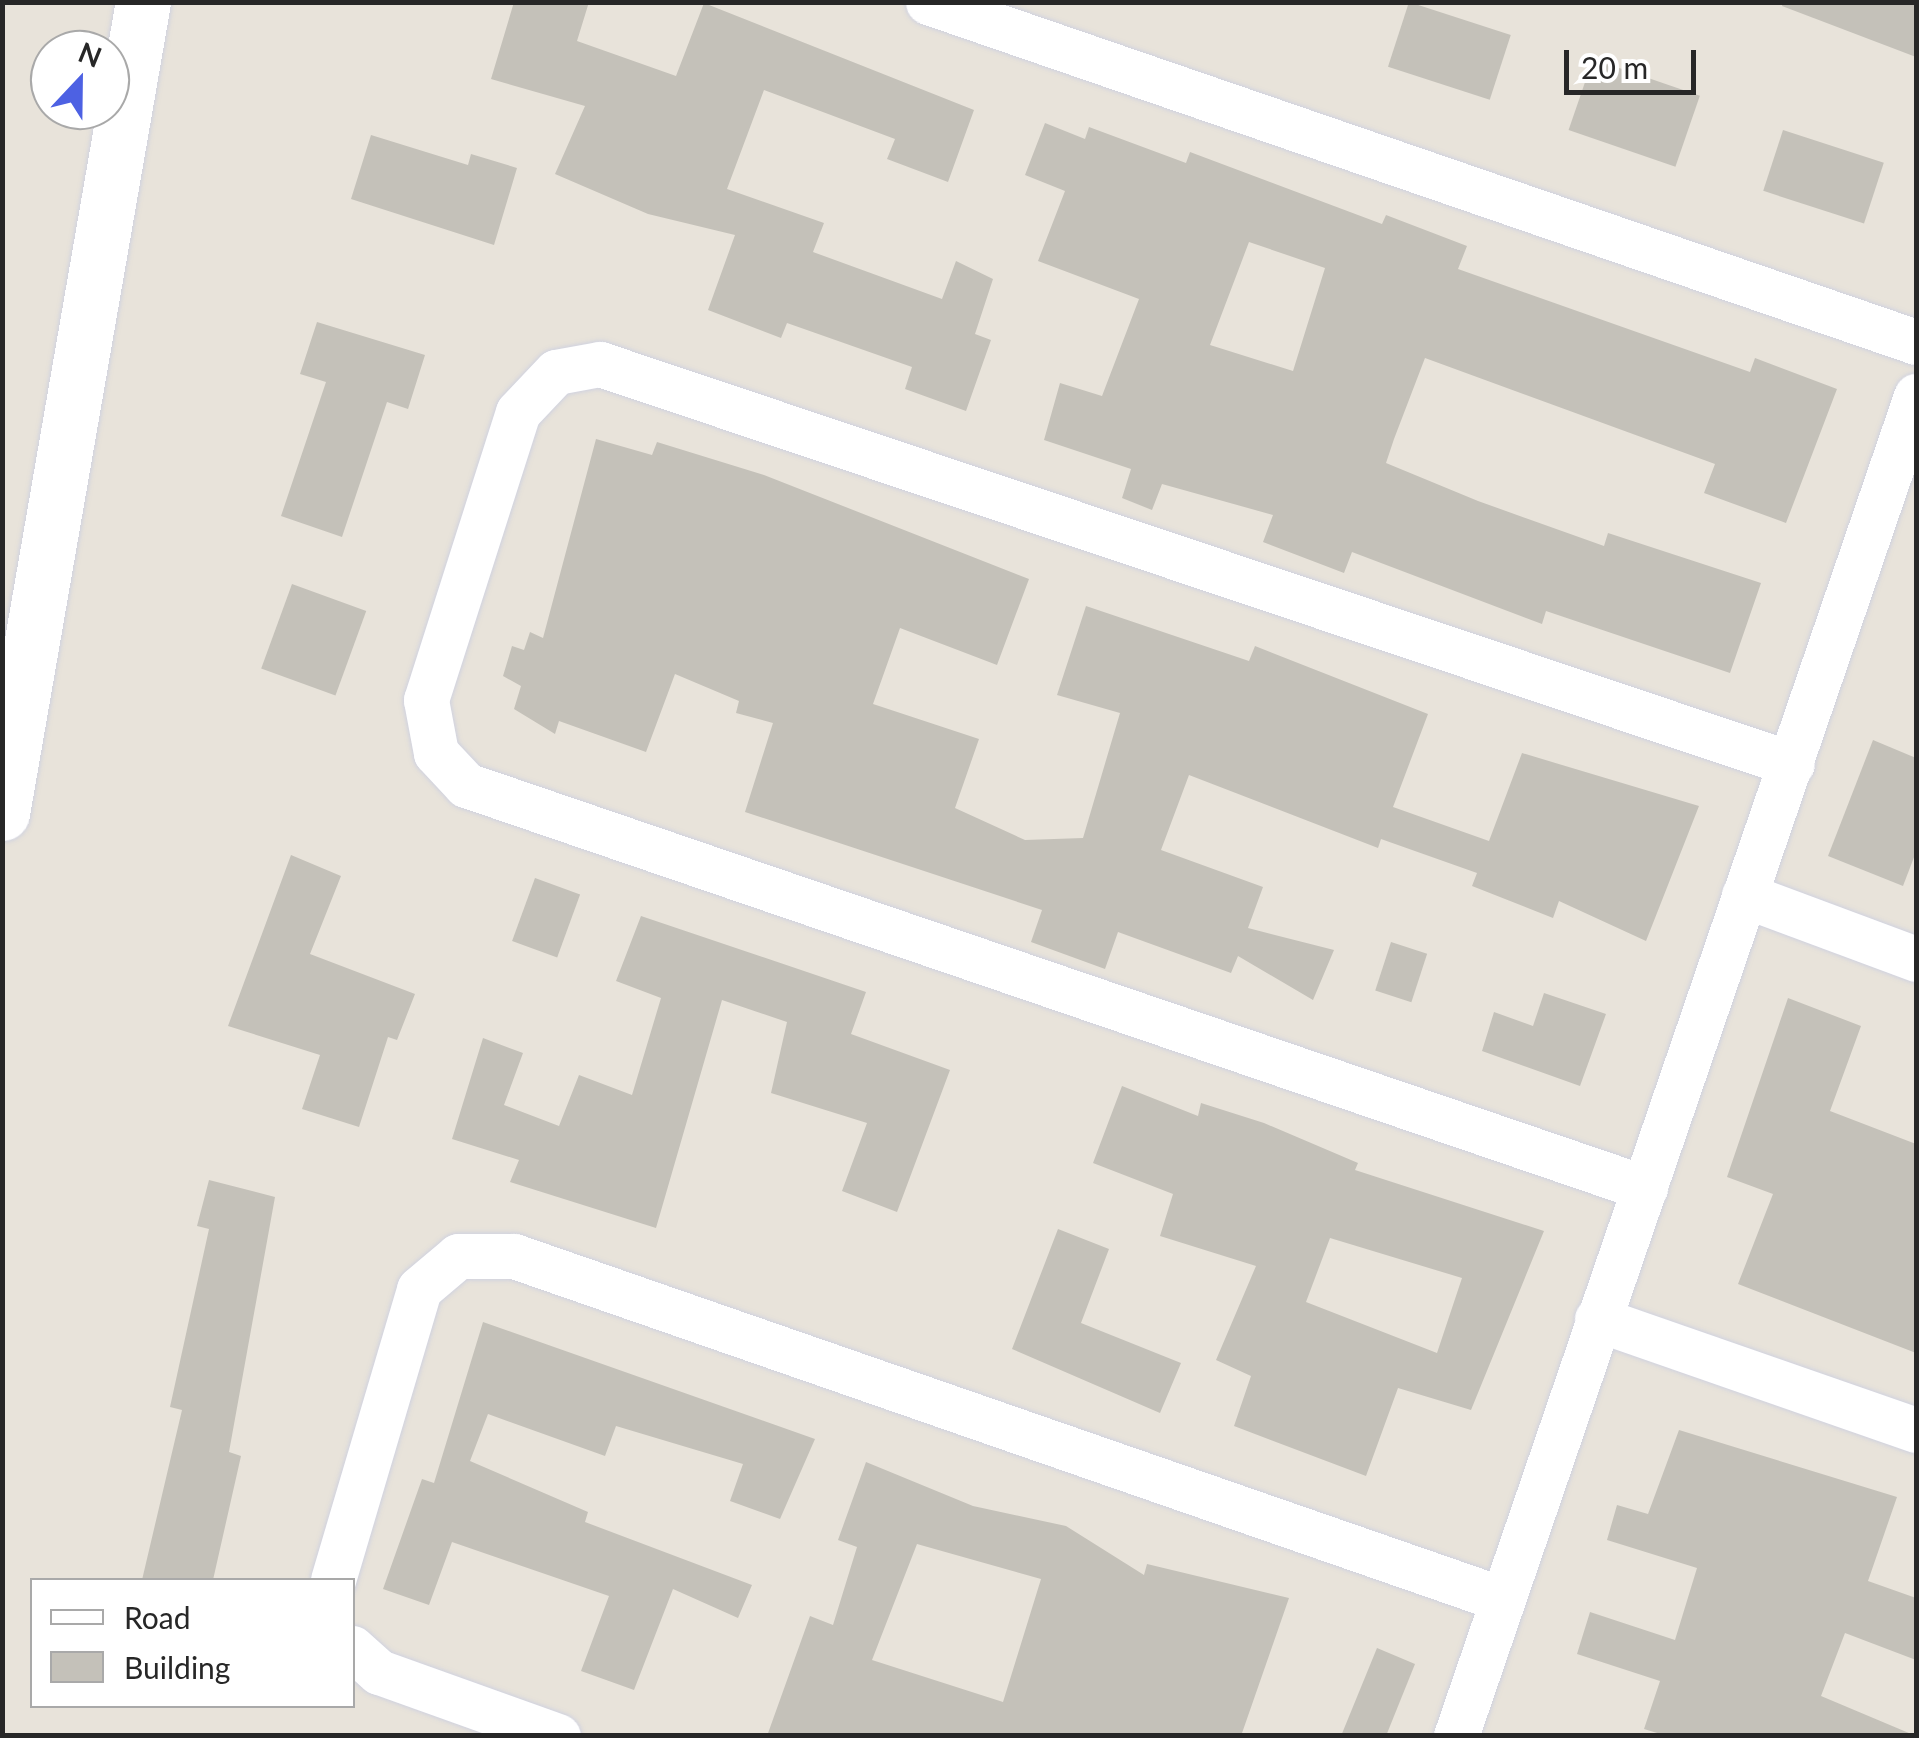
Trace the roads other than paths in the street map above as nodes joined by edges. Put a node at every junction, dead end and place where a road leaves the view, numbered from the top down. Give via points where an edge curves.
1 (144, 2) edge
2 (928, 2) edge
3 (1916, 342) edge
4 (1916, 396) edge
5 (1899, 493) edge
6 (1792, 764) junction
7 (2, 813) edge
8 (1744, 896) junction
9 (1916, 958) edge
10 (1645, 1188) junction
11 (1597, 1319) junction
12 (1916, 1430) edge
13 (333, 1578) edge
14 (1502, 1599) junction
15 (355, 1651) edge
16 (558, 1736) edge
17 (1456, 1736) edge

1 - 7 street
2 - 3 street
4 - 5 street
5 - 6 street
6 - 8 street
6 - 10 street via 600,364 556,372 518,412 426,700 436,753 466,785
8 - 9 street
8 - 10 street
10 - 11 street
11 - 12 street
11 - 14 street
13 - 14 street via 419,1289 458,1256 514,1256
14 - 17 street
15 - 16 street via 379,1672

